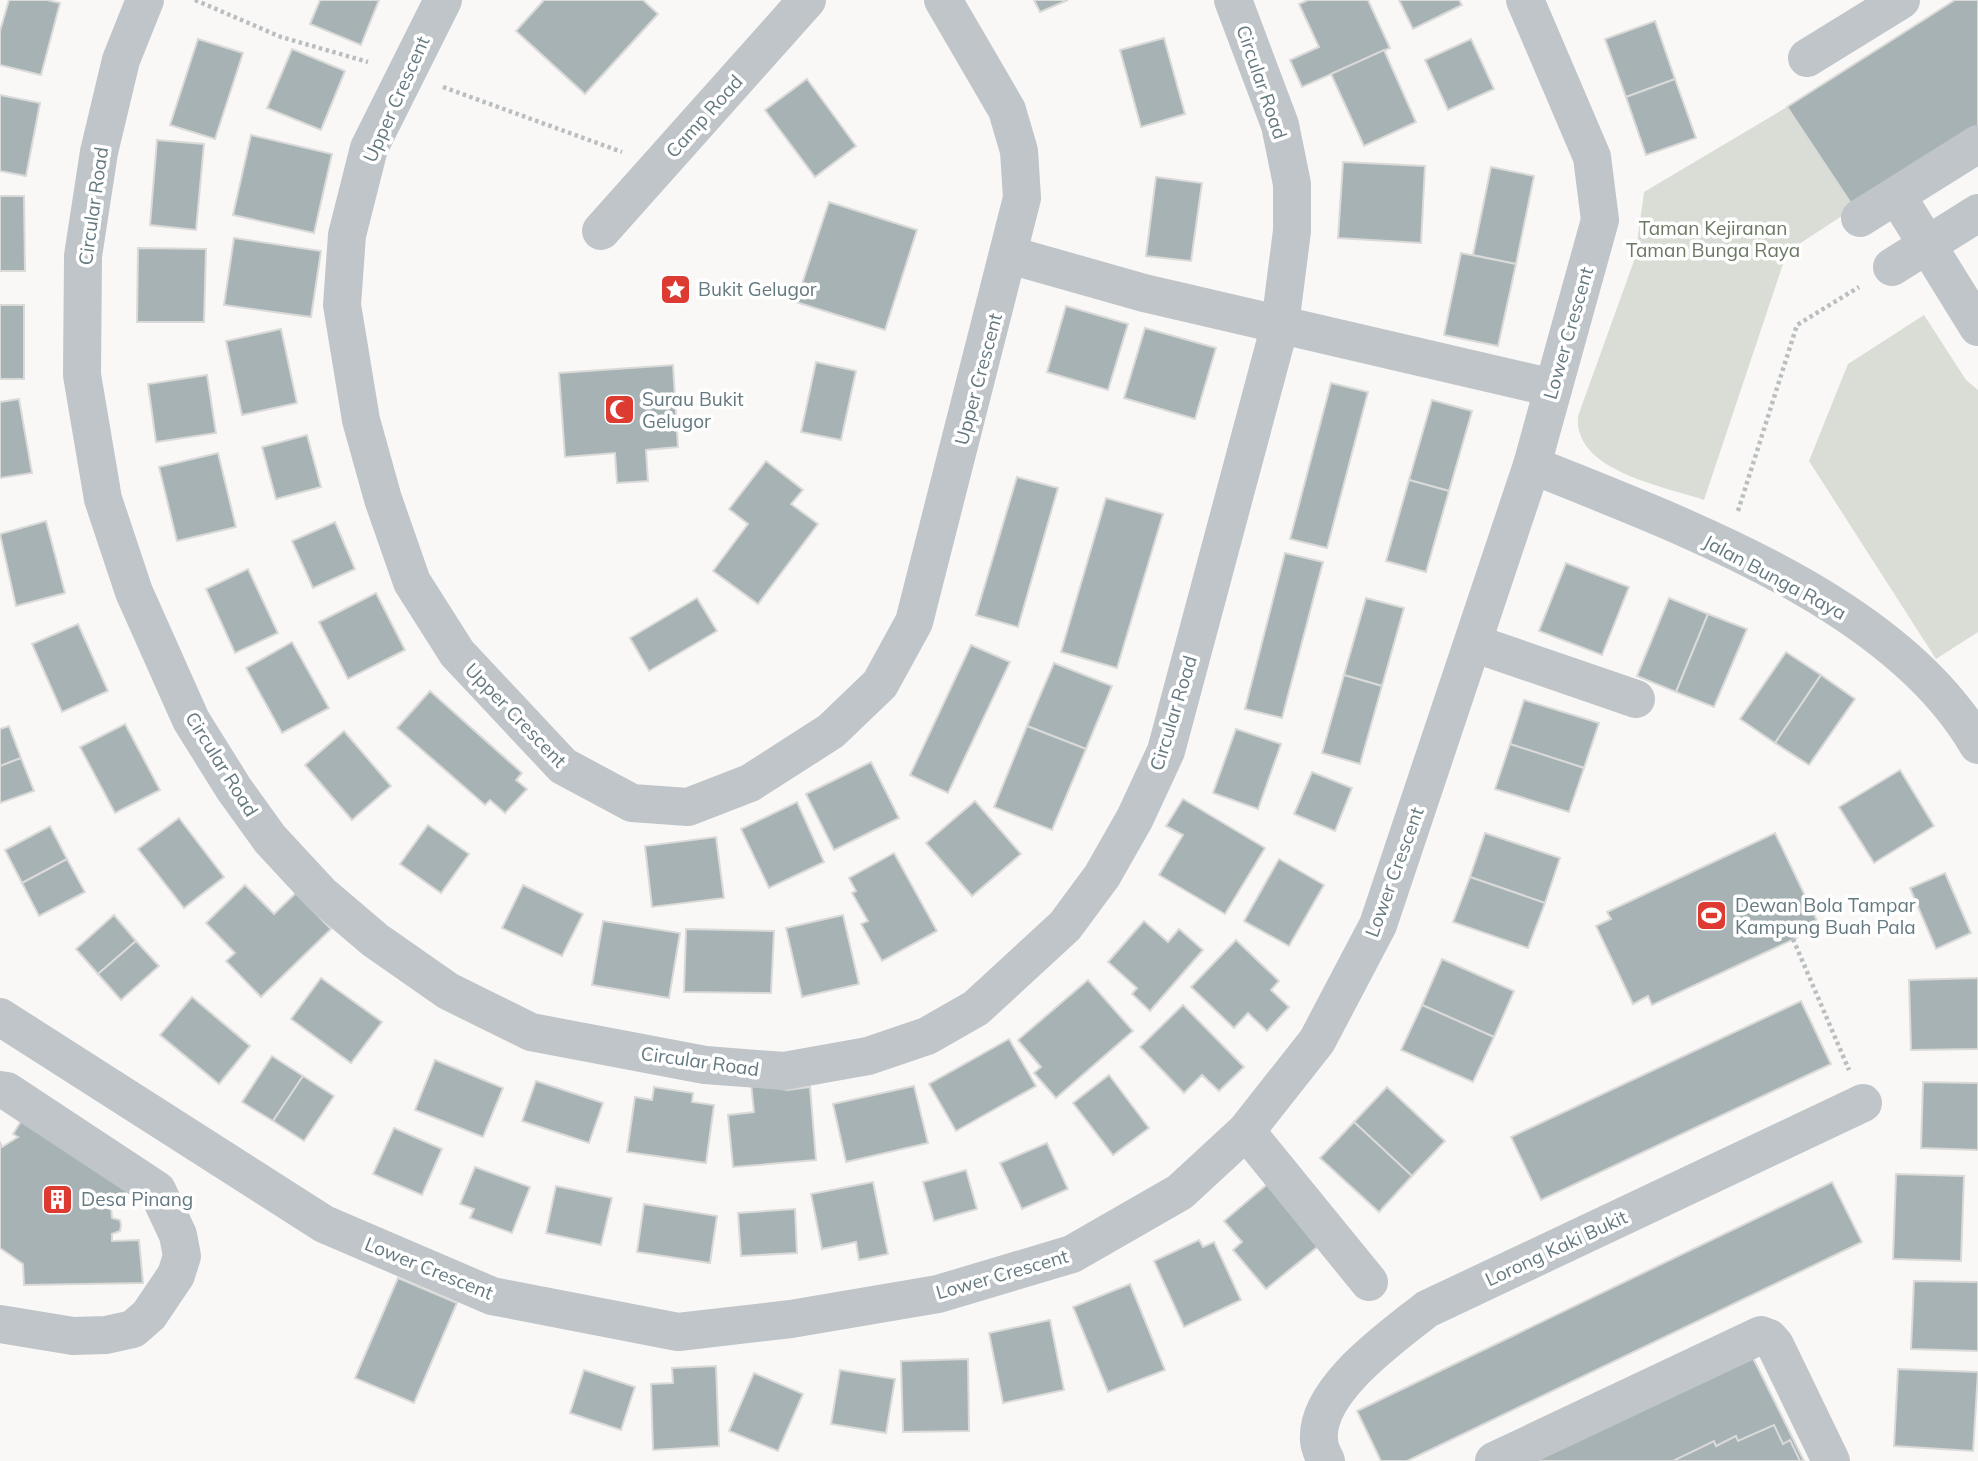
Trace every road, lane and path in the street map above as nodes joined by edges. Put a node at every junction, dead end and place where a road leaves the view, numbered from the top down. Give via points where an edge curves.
1 (145, 0) edge
2 (443, 0) edge
3 (807, 0) edge
4 (943, 0) edge
5 (1233, 0) edge
6 (1525, 0) edge
7 (1901, 0) edge
8 (1807, 58) dead end
9 (1978, 145) edge
10 (1897, 196) junction
11 (1978, 212) edge
12 (1860, 218) dead end
13 (601, 231) dead end
14 (1927, 246) junction
15 (1010, 255) junction
16 (1892, 267) joint
17 (1280, 326) junction
18 (1978, 327) edge
19 (1553, 388) junction
20 (1532, 466) junction
21 (1738, 512) dead end
22 (1473, 643) junction
23 (1636, 699) dead end
24 (1978, 746) edge
25 (1793, 939) dead end
26 (0, 1017) edge
27 (0, 1090) edge
28 (1863, 1103) joint
29 (1246, 1131) junction
30 (1369, 1282) dead end
31 (0, 1324) edge
32 (1326, 1461) edge
33 (1494, 1461) edge
34 (1831, 1461) edge

1 - 17 street, Circular Road via 121,60 99,152 83,256 82,375 103,499 134,592 191,720 270,839 321,894 375,940 447,991 531,1032 705,1065 783,1071 868,1056 927,1036 976,1008 1023,967 1065,926 1102,876 1166,751
2 - 15 street, Upper Crescent via 369,148 347,235 342,305 361,421 412,582 457,653 563,766 632,803 688,807 750,783 831,731 880,684 914,622
3 - 13 street, Camp Road
4 - 15 street, Upper Crescent via 1007,110 1018,151 1023,198
5 - 17 street, Circular Road via 1280,125 1292,184 1292,231
6 - 19 street, Lower Crescent via 1592,157 1600,219
7 - 8 street
9 - 10 street
10 - 12 street
10 - 14 street
11 - 14 street
14 - 16 street
14 - 18 street
15 - 17 street
16 - 21 path via 1797,325
17 - 19 street
19 - 20 street, Lower Crescent
20 - 22 street, Lower Crescent
20 - 24 street, Jalan Bunga Raya via 1727,548 1861,624 1916,668 1962,717
22 - 23 street
22 - 29 street, Lower Crescent via 1378,925 1317,1041
25 - 28 path
26 - 29 street, Lower Crescent via 324,1224 492,1296 678,1332 791,1320 938,1294 1072,1254 1180,1192
27 - 31 street via 157,1190 182,1256 176,1275 149,1315 133,1329 74,1336
28 - 32 street, Lorong Kaki Bukit via 1427,1309 1339,1388 1323,1414 1319,1440
29 - 30 street
33 - 34 street via 1761,1335 1775,1345

